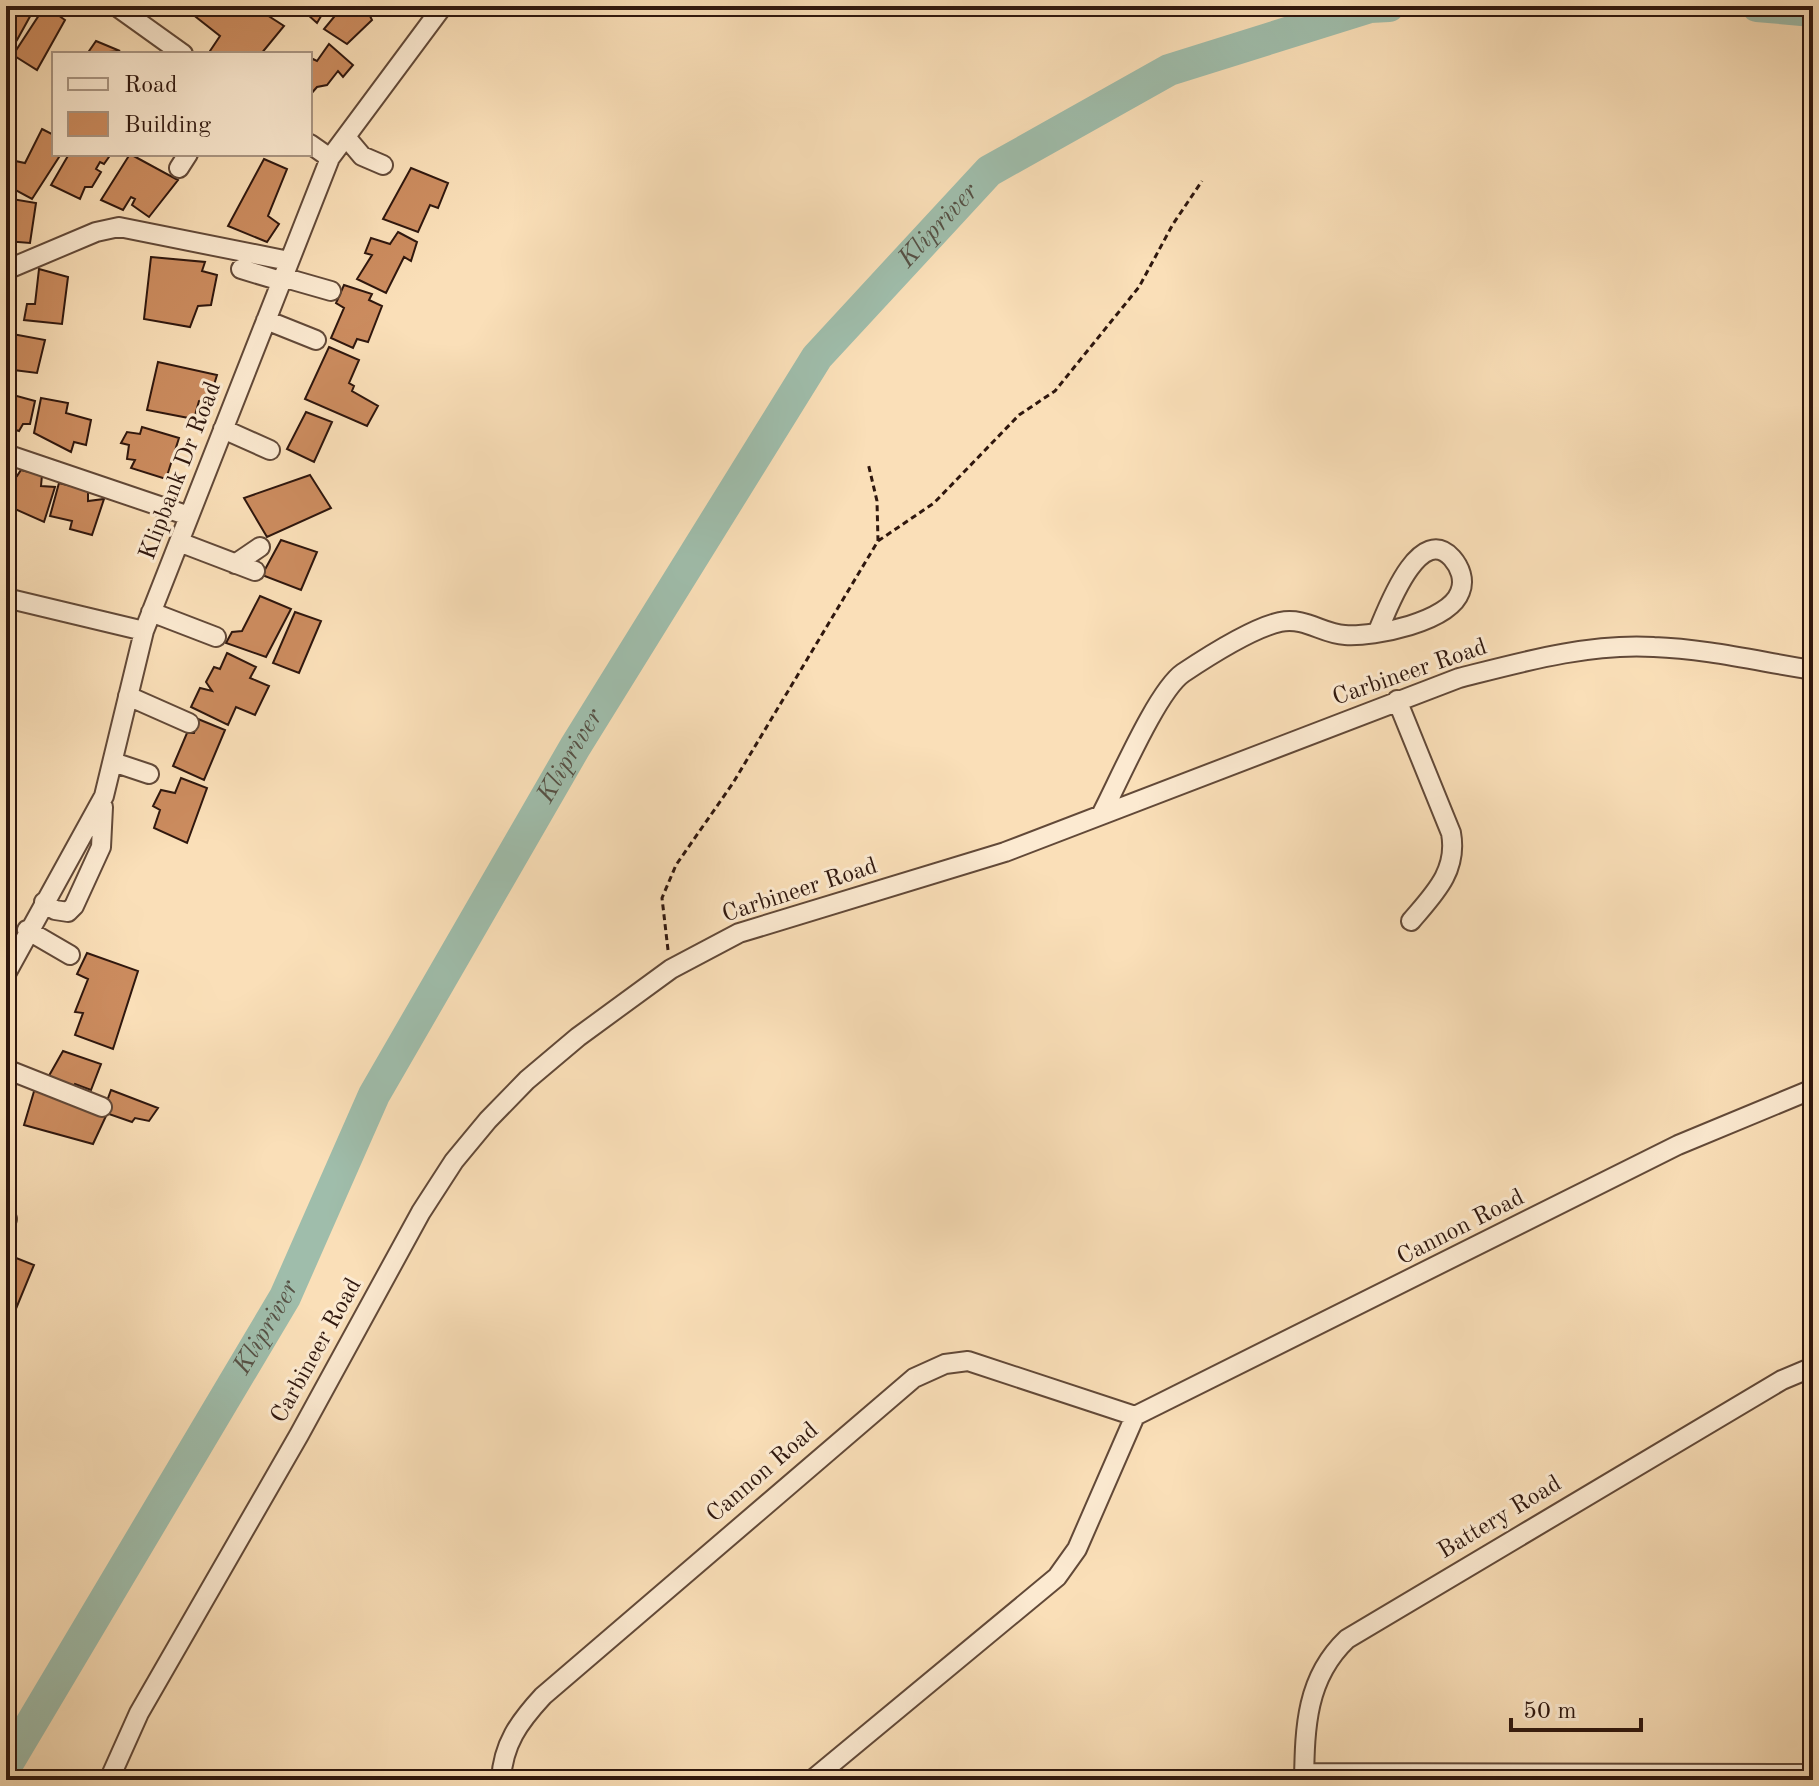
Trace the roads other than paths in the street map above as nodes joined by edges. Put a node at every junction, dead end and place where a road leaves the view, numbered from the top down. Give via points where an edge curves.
1 (443, 6) edge
2 (128, 10) edge
3 (180, 52) edge
4 (346, 137) junction
5 (312, 145) edge
6 (330, 158) junction
7 (383, 165) dead end
8 (241, 269) dead end
9 (6, 270) edge
10 (284, 273) junction
11 (331, 291) dead end
12 (266, 320) junction
13 (316, 340) dead end
14 (223, 429) junction
15 (270, 450) dead end
16 (6, 454) edge
17 (189, 516) junction
18 (179, 542) junction
19 (260, 547) dead end
20 (235, 564) junction
21 (255, 571) dead end
22 (6, 598) edge
23 (151, 612) junction
24 (144, 631) junction
25 (1378, 631) junction
26 (216, 637) dead end
27 (1813, 670) edge
28 (128, 696) junction
29 (1397, 700) junction
30 (189, 723) dead end
31 (113, 762) junction
32 (149, 774) dead end
33 (104, 796) junction
34 (1101, 815) junction
35 (44, 902) junction
36 (1411, 921) dead end
37 (27, 930) junction
38 (70, 955) dead end
39 (6, 974) edge
40 (6, 1069) edge
41 (1813, 1089) edge
42 (102, 1107) dead end
43 (1813, 1367) edge
44 (1135, 1416) junction
45 (1813, 1774) edge
46 (1304, 1776) edge
47 (109, 1780) edge
48 (501, 1780) edge
49 (812, 1780) edge

1 - 4 street, Klipbank Dr Road
2 - 3 street
4 - 6 street, Klipbank Dr Road
4 - 7 street via 362,156
5 - 6 street
6 - 10 street, Klipbank Dr Road
8 - 10 street
9 - 10 street via 119,227
10 - 11 street
10 - 12 street, Klipbank Dr Road
12 - 13 street
12 - 14 street, Klipbank Dr Road
14 - 15 street
14 - 17 street, Klipbank Dr Road
16 - 17 street
17 - 18 street, Klipbank Dr Road
18 - 20 street
18 - 23 street, Klipbank Dr Road
19 - 20 street
20 - 21 street
22 - 24 street
23 - 24 street, Klipbank Dr Road
23 - 26 street
24 - 28 street, Klipbank Dr Road
25 - 25 street via 1431,618 1453,605 1462,579 1451,556 1429,551 1413,560
25 - 34 street via 1344,635 1309,622 1280,622 1183,673 1165,695
27 - 29 street, Carbineer Road via 1680,649 1622,647 1522,662
28 - 30 street
28 - 31 street, Klipbank Dr Road
29 - 34 street, Carbineer Road
29 - 36 street via 1454,852 1443,882
31 - 32 street
31 - 33 street, Klipbank Dr Road
33 - 35 street, Klipbank Dr Road
33 - 35 street via 101,847 85,888 68,912
34 - 47 street, Carbineer Road via 1005,852 739,933 671,969 527,1080 454,1161 421,1212 139,1713
35 - 37 street, Klipbank Dr Road
37 - 38 street
37 - 39 street, Klipbank Dr Road
40 - 42 street
41 - 44 street, Cannon Road via 1678,1145
43 - 46 street, Battery Road via 1782,1380 1347,1639 1326,1661 1312,1691
44 - 48 street, Cannon Road via 977,1363 945,1364 914,1378 543,1696 514,1731
44 - 49 street via 1077,1549 1057,1577
45 - 46 street

